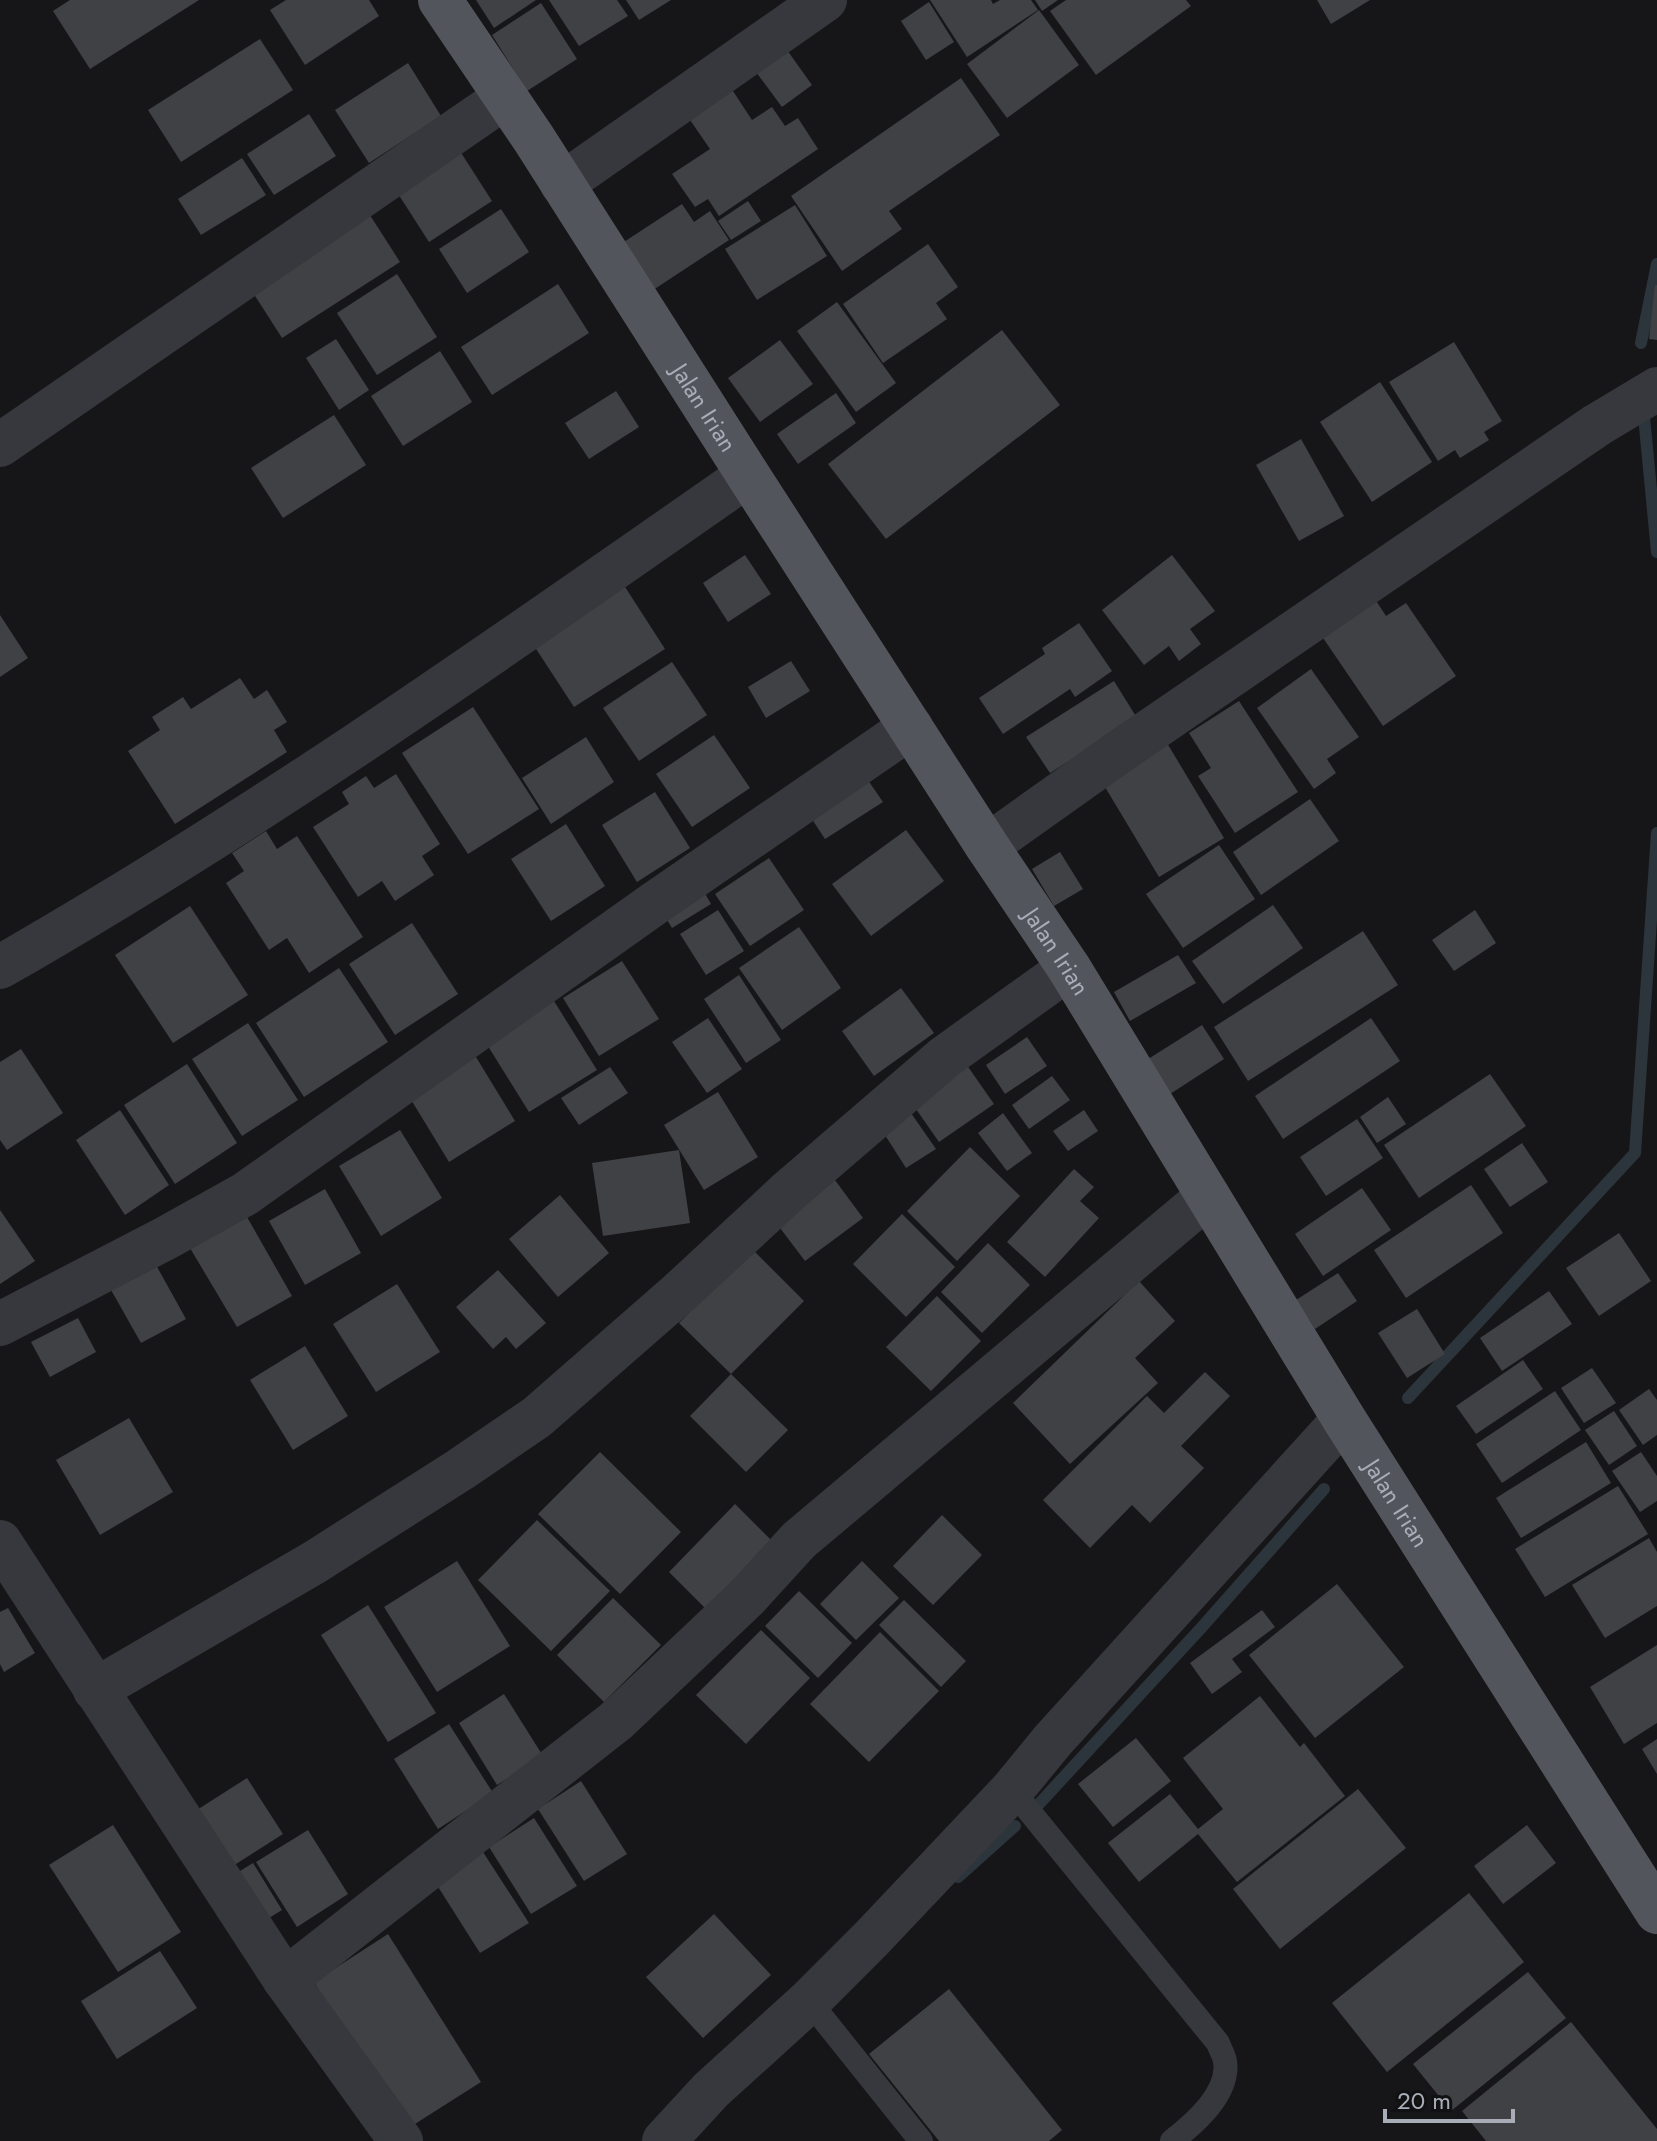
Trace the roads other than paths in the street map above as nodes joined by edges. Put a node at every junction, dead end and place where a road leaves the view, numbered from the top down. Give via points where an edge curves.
1 (440, 0) edge
2 (825, 0) edge
3 (504, 98) junction
4 (562, 184) junction
5 (1657, 389) edge
6 (0, 445) edge
7 (748, 475) junction
8 (911, 727) junction
9 (987, 846) junction
10 (0, 967) edge
11 (1069, 968) junction
12 (1208, 1196) junction
13 (0, 1324) edge
14 (1344, 1419) junction
15 (0, 1542) edge
16 (95, 1690) junction
17 (1012, 1790) junction
18 (1657, 1912) edge
19 (285, 1980) junction
20 (809, 2001) junction
21 (401, 2141) edge
22 (664, 2141) edge
23 (921, 2141) edge
24 (1172, 2141) edge

1 - 3 main road, Jalan Irian
2 - 4 street
3 - 4 main road, Jalan Irian
3 - 6 street
4 - 7 main road, Jalan Irian
5 - 9 street via 1597,425
7 - 8 main road, Jalan Irian
7 - 10 street via 257,811
8 - 9 main road, Jalan Irian
8 - 13 street via 245,1194
9 - 11 main road, Jalan Irian
11 - 12 main road, Jalan Irian
11 - 16 street via 945,1057 537,1417 315,1562
12 - 14 main road, Jalan Irian
12 - 19 street via 799,1540 616,1721
14 - 17 street
14 - 18 main road, Jalan Irian
15 - 16 street
16 - 19 street
17 - 20 street
17 - 24 lane via 1218,2043 1225,2060 1220,2091
19 - 21 street
20 - 22 street via 711,2090
20 - 23 lane

